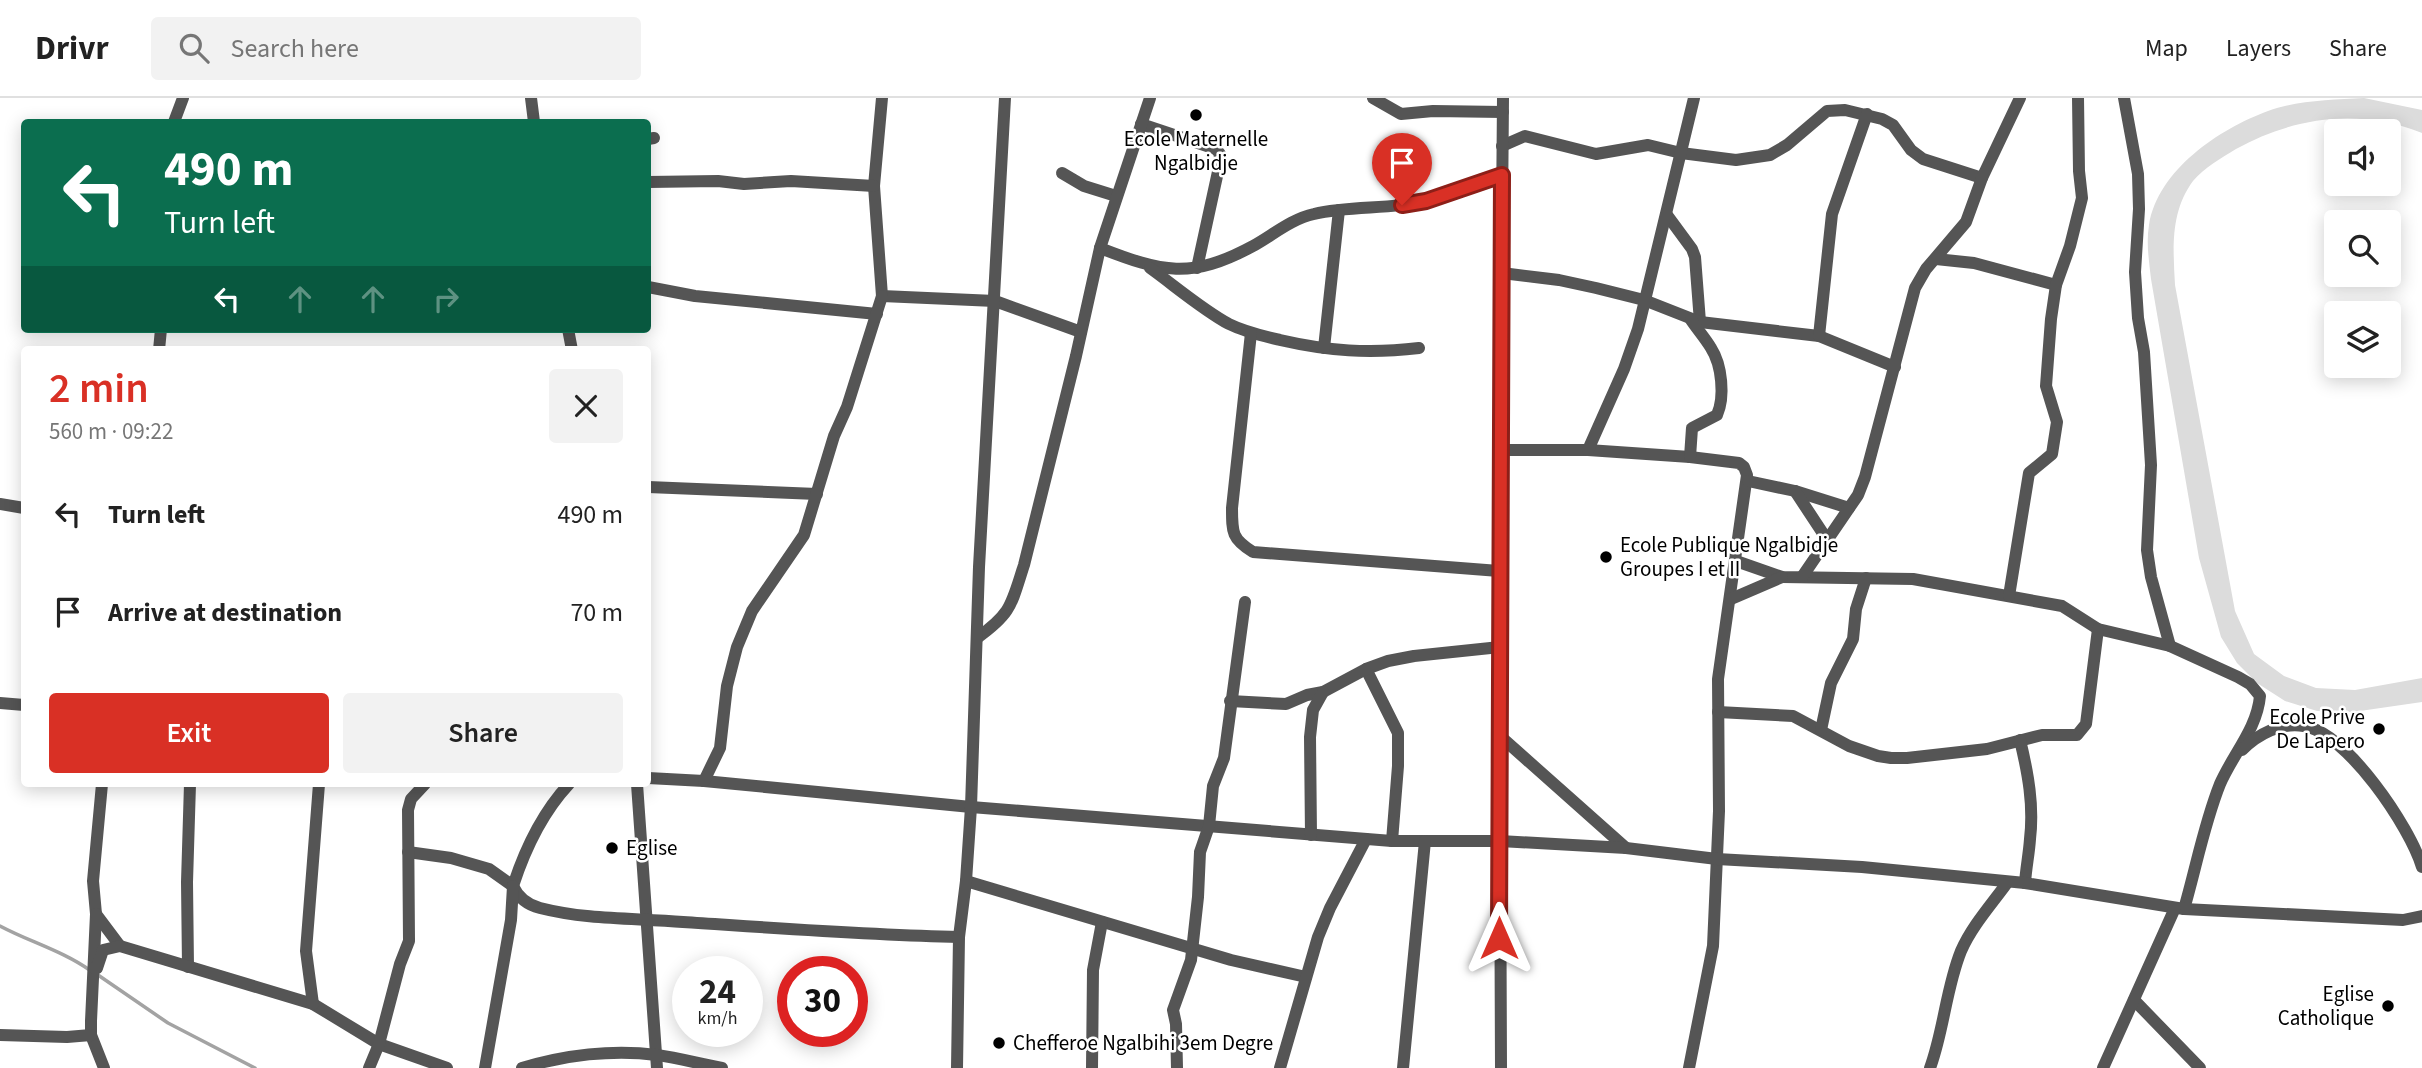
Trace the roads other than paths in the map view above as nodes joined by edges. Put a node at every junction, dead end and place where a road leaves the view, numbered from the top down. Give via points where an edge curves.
1 (183, 98) edge
2 (531, 98) edge
3 (883, 98) edge
4 (1005, 98) edge
5 (1150, 98) edge
6 (1373, 98) edge
7 (1503, 98) edge
8 (1694, 98) edge
9 (2020, 98) edge
10 (2078, 98) edge
11 (2124, 98) edge
12 (1848, 104) edge
13 (1503, 112) junction
14 (1867, 114) junction
15 (175, 119) edge
16 (534, 119) edge
17 (1141, 124) junction
18 (1502, 146) junction
19 (1681, 153) junction
20 (1062, 173) dead end
21 (1502, 175) junction
22 (1982, 178) junction
23 (651, 182) edge
24 (874, 186) junction
25 (1116, 196) junction
26 (1339, 210) junction
27 (1667, 215) junction
28 (1100, 248) junction
29 (1936, 259) junction
30 (1147, 266) junction
31 (1197, 268) junction
32 (1502, 273) junction
33 (2056, 285) junction
34 (651, 288) edge
35 (882, 296) junction
36 (1644, 300) junction
37 (995, 301) junction
38 (877, 314) junction
39 (1695, 321) junction
40 (1081, 332) junction
41 (1251, 333) junction
42 (1819, 336) junction
43 (1324, 348) junction
44 (1419, 348) dead end
45 (1895, 366) junction
46 (1500, 450) junction
47 (1588, 450) junction
48 (1690, 457) junction
49 (1748, 481) junction
50 (654, 487) edge
51 (1796, 491) junction
52 (817, 494) junction
53 (0, 503) edge
54 (21, 507) edge
55 (1849, 508) junction
56 (1828, 541) junction
57 (1736, 561) junction
58 (1499, 571) junction
59 (1782, 577) junction
60 (1802, 577) junction
61 (1867, 578) junction
62 (2009, 596) junction
63 (1731, 599) junction
64 (1245, 602) dead end
65 (2098, 628) junction
66 (976, 638) junction
67 (2170, 646) junction
68 (1500, 647) junction
69 (1366, 668) junction
70 (1323, 692) junction
71 (1307, 695) junction
72 (1230, 701) junction
73 (0, 703) edge
74 (21, 705) edge
75 (1312, 710) junction
76 (1718, 712) junction
77 (1821, 730) junction
78 (1500, 736) junction
79 (2020, 740) junction
80 (2229, 764) junction
81 (651, 778) edge
82 (704, 781) junction
83 (102, 787) edge
84 (190, 787) edge
85 (319, 787) edge
86 (422, 787) edge
87 (567, 787) edge
88 (637, 787) edge
89 (971, 807) junction
90 (1209, 826) junction
91 (1311, 835) junction
92 (1366, 839) junction
93 (1392, 841) junction
94 (1425, 841) junction
95 (1500, 841) junction
96 (1626, 848) junction
97 (408, 852) junction
98 (1717, 859) junction
99 (2422, 867) edge
100 (966, 881) junction
101 (2007, 883) junction
102 (2025, 883) junction
103 (513, 886) junction
104 (2180, 908) junction
105 (96, 914) junction
106 (2422, 916) edge
107 (645, 919) junction
108 (1102, 922) junction
109 (959, 937) junction
110 (120, 946) junction
111 (1192, 949) junction
112 (188, 967) junction
113 (94, 968) junction
114 (1306, 977) junction
115 (2134, 1000) junction
116 (313, 1004) junction
117 (0, 1035) edge
118 (91, 1035) junction
119 (379, 1044) junction
120 (657, 1061) edge
121 (103, 1068) edge
122 (369, 1068) edge
123 (447, 1068) edge
124 (485, 1068) edge
125 (522, 1068) edge
126 (722, 1068) edge
127 (957, 1068) edge
128 (1092, 1068) edge
129 (1177, 1068) edge
130 (1280, 1068) edge
131 (1403, 1068) edge
132 (1501, 1068) edge
133 (1689, 1068) edge
134 (1930, 1068) edge
135 (2102, 1068) edge
136 (2200, 1068) edge

1 - 15 street
2 - 16 street
3 - 24 street
4 - 37 street
5 - 17 street
6 - 13 street via 1401,114
7 - 13 street
8 - 19 street
9 - 22 street
10 - 33 street via 2082,198
11 - 67 street via 2138,174 2135,272 2151,465 2147,550
12 - 14 street
12 - 19 street via 1827,111 1770,155 1736,160
13 - 18 street
14 - 22 street via 1893,125 1923,159
14 - 42 street via 1832,214
17 - 25 street
17 - 31 street via 1220,154
18 - 19 street via 1525,136 1596,153 1648,145
18 - 21 street
19 - 27 street
20 - 25 street
21 - 26 street via 1426,201
21 - 32 street
22 - 29 street via 1966,222
23 - 24 street
24 - 35 street
25 - 28 street
26 - 31 street via 1295,220 1251,247
26 - 43 street
27 - 36 street
27 - 39 street via 1695,257
28 - 30 street
28 - 40 street
29 - 33 street via 1974,263
29 - 45 street via 1915,288
30 - 31 street
30 - 41 street via 1221,319
32 - 36 street via 1559,280
32 - 46 street
33 - 62 street via 2046,386 2057,422 2052,454 2029,473
34 - 38 street
35 - 37 street
35 - 38 street
36 - 39 street
36 - 47 street via 1630,354
37 - 40 street
37 - 66 street
38 - 52 street
39 - 42 street
39 - 48 street via 1717,360 1721,388 1717,415 1692,428
40 - 66 street via 1013,598 1007,613
41 - 43 street
41 - 58 street via 1232,508 1238,543 1253,552
42 - 45 street
43 - 44 street via 1367,353
45 - 55 street via 1866,477
46 - 47 street
46 - 58 street
47 - 48 street
48 - 49 street via 1739,463
49 - 51 street
49 - 57 street
50 - 52 street
51 - 55 street
51 - 56 street
52 - 82 street via 804,536 752,611 740,638 727,686 720,748
53 - 54 street
55 - 56 street
56 - 60 street
57 - 59 street
57 - 63 street
58 - 68 street
59 - 60 street
59 - 63 street
60 - 61 street
61 - 62 street via 1913,579
61 - 77 street via 1856,609 1853,639 1831,683
62 - 65 street via 2062,606
63 - 76 street via 1719,667
64 - 72 street
65 - 67 street
65 - 79 street via 2083,730 2071,736
66 - 89 street
67 - 80 street via 2250,684 2260,696 2258,713
68 - 69 street via 1413,656
68 - 78 street
69 - 70 street
69 - 93 street via 1398,733
70 - 71 street
70 - 75 street
71 - 72 street via 1286,704
71 - 75 street
72 - 90 street via 1224,758 1213,786
73 - 74 street
75 - 91 street
76 - 77 street via 1793,716
76 - 98 street
77 - 79 street via 1849,746 1891,758 1987,749
78 - 95 street
78 - 96 street
79 - 102 street via 2031,808
80 - 99 street via 2245,747 2282,725 2322,732 2340,745 2385,798
80 - 104 street
81 - 82 street
82 - 89 street
83 - 105 street via 93,881
84 - 112 street
85 - 116 street via 306,951
86 - 97 street via 408,810
87 - 103 street via 524,853
88 - 107 street
89 - 90 street
89 - 100 street
90 - 91 street
90 - 111 street via 1200,852
91 - 92 street
92 - 93 street
92 - 114 street via 1330,908
93 - 94 street
94 - 95 street
94 - 131 street
95 - 96 street
95 - 132 street
96 - 98 street
97 - 103 street via 489,869
97 - 119 street via 410,941
98 - 101 street via 1862,867
98 - 133 street via 1712,960
100 - 108 street
100 - 109 street
101 - 102 street
101 - 134 street via 1962,949
102 - 104 street
103 - 107 street via 518,897 537,908 600,918
103 - 124 street
104 - 106 street via 2403,920
104 - 115 street
105 - 110 street
105 - 113 street
107 - 109 street
107 - 120 street
108 - 111 street
108 - 128 street via 1093,970
109 - 127 street
110 - 112 street
110 - 113 street via 103,950 100,965
111 - 114 street
111 - 129 street via 1173,1010
112 - 116 street
113 - 118 street
114 - 130 street
115 - 135 street
115 - 136 street
116 - 119 street
117 - 118 street
118 - 121 street
119 - 122 street
119 - 123 street
120 - 125 street via 620,1052 549,1059
120 - 126 street

